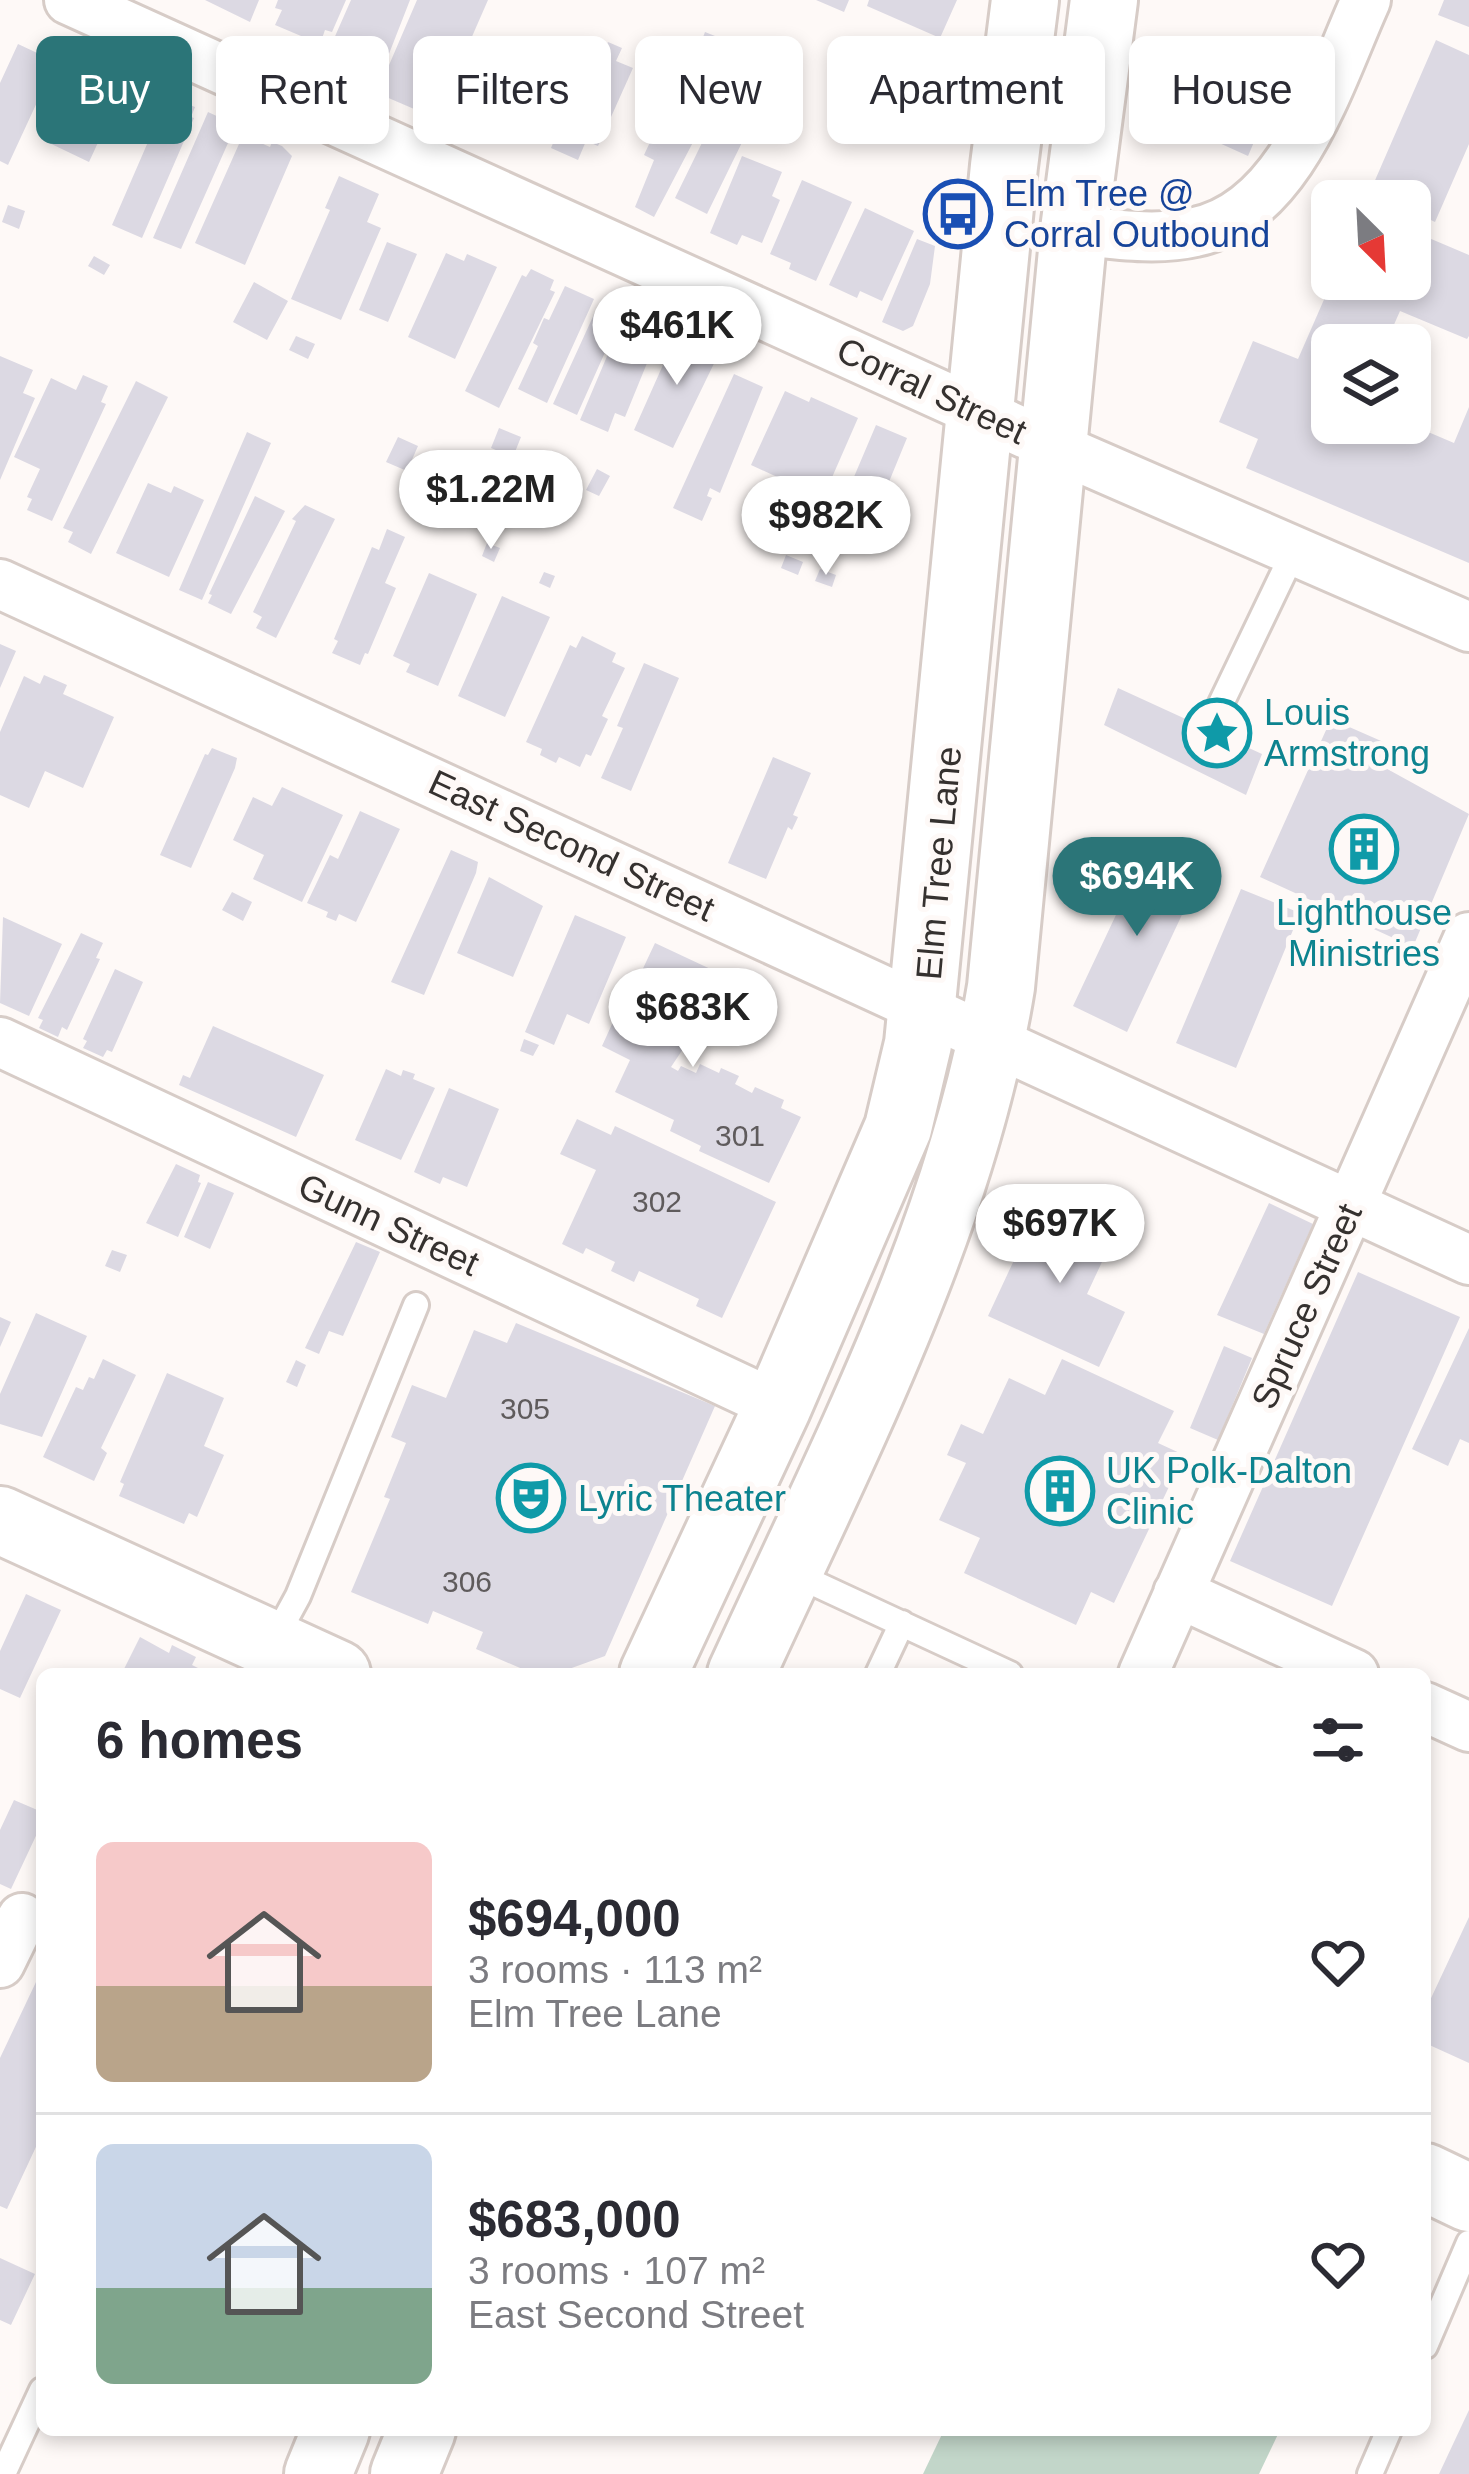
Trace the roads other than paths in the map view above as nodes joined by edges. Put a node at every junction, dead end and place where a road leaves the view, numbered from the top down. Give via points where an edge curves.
1 (69, 0) edge
2 (1025, 0) edge
3 (1104, 0) edge
4 (1366, 0) edge
5 (1074, 230) junction
6 (980, 410) junction
7 (1053, 446) junction
8 (1295, 549) junction
9 (0, 584) edge
10 (1469, 626) edge
11 (1215, 716) dead end
12 (1469, 938) edge
13 (925, 1006) junction
14 (993, 1038) junction
15 (0, 1042) edge
16 (1350, 1206) junction
17 (1469, 1260) edge
18 (416, 1305) dead end
19 (778, 1406) junction
20 (0, 1520) edge
21 (788, 1571) junction
22 (1178, 1593) junction
23 (902, 1623) junction
24 (272, 1644) junction
25 (325, 1668) edge
26 (656, 1668) edge
27 (744, 1668) edge
28 (881, 1668) edge
29 (997, 1668) edge
30 (1146, 1668) edge
31 (1341, 1668) edge
32 (1431, 1709) edge
33 (1469, 1727) edge
34 (22, 1918) dead end
35 (0, 1963) edge
36 (1431, 2180) edge
37 (1469, 2198) edge
38 (1469, 2243) edge
39 (1431, 2332) edge
40 (36, 2403) edge
41 (334, 2436) edge
42 (420, 2436) edge
43 (1386, 2436) edge
44 (3, 2474) edge
45 (318, 2474) edge
46 (404, 2474) edge
47 (1370, 2474) edge

1 - 6 street, Corral Street
2 - 6 street, Elm Tree Lane
3 - 5 street, Elm Tree Lane
4 - 5 street via 1294,155 1262,197 1198,232
5 - 7 street, Elm Tree Lane
6 - 7 street, Corral Street
6 - 13 street, Elm Tree Lane
7 - 8 street, Corral Street
7 - 14 street, Elm Tree Lane
8 - 10 street, Corral Street
8 - 11 lane
9 - 13 street, East Second Street
12 - 16 street, Spruce Street
13 - 14 street, East Second Street
13 - 19 street, Elm Tree Lane via 898,1128
14 - 16 street, East Second Street
14 - 21 street, Elm Tree Lane via 923,1262
15 - 19 street, Gunn Street
16 - 17 street, East Second Street
16 - 22 street, Spruce Street
18 - 24 lane
19 - 26 street, Elm Tree Lane
20 - 24 street
21 - 23 lane
21 - 27 street, Elm Tree Lane
22 - 30 street, Spruce Street
22 - 31 street
23 - 28 lane
23 - 29 lane
24 - 25 street
32 - 33 street
34 - 35 street
36 - 37 street
38 - 39 lane
40 - 44 lane
41 - 45 street
42 - 46 street
43 - 47 lane

